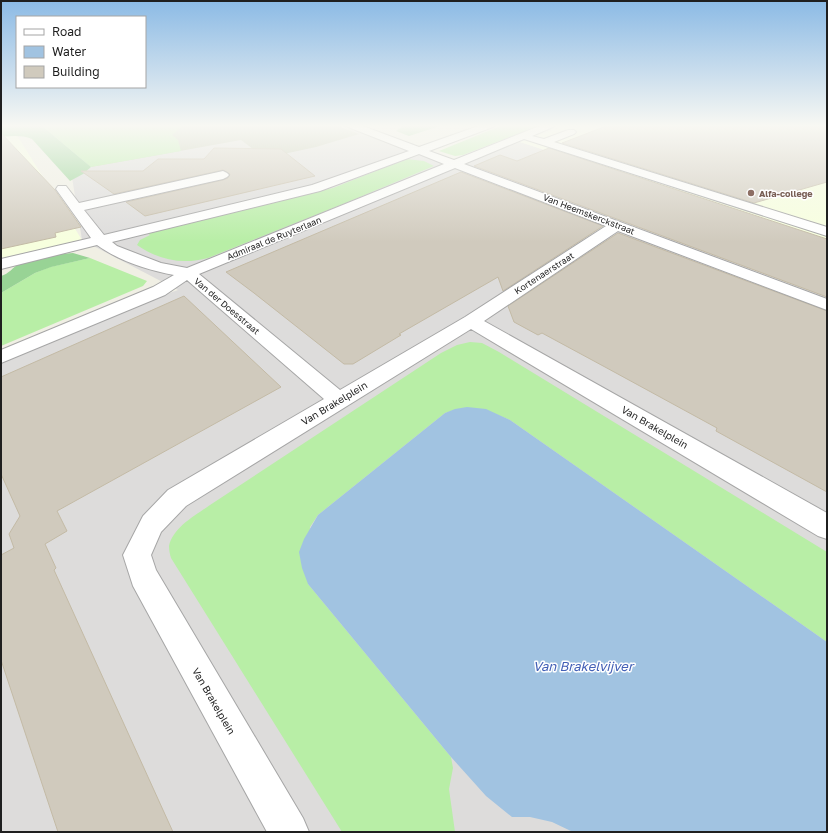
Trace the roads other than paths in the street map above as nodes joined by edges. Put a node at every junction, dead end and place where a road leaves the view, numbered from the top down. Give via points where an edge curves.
1 (384, 164) edge
2 (455, 164) joint
3 (610, 164) edge
4 (223, 176) dead end
5 (203, 180) junction
6 (62, 189) dead end
7 (77, 208) junction
8 (228, 210) junction
9 (617, 225) junction
10 (827, 232) edge
11 (100, 240) junction
12 (1, 264) edge
13 (188, 273) junction
14 (827, 305) edge
15 (471, 320) junction
16 (1, 357) edge
17 (339, 400) junction
18 (827, 527) edge
19 (289, 832) edge

1 - 8 street via 316,188
2 - 9 street, Van Heemskerckstraat
2 - 13 street, Admiraal de Ruyterlaan
3 - 10 street
4 - 5 street
5 - 7 street
5 - 8 street
6 - 7 street
7 - 11 street
8 - 11 street
9 - 14 street, Van Heemskerckstraat
9 - 15 street, Kortenaerstraat
11 - 12 street
11 - 13 street, Van der Doesstraat via 112,249 157,267
13 - 16 street, Admiraal de Ruyterlaan via 159,291
13 - 17 street, Van der Doesstraat
15 - 17 street, Van Brakelplein
15 - 18 street, Van Brakelplein
17 - 19 street, Van Brakelplein via 177,498 152,524 137,555 143,576

